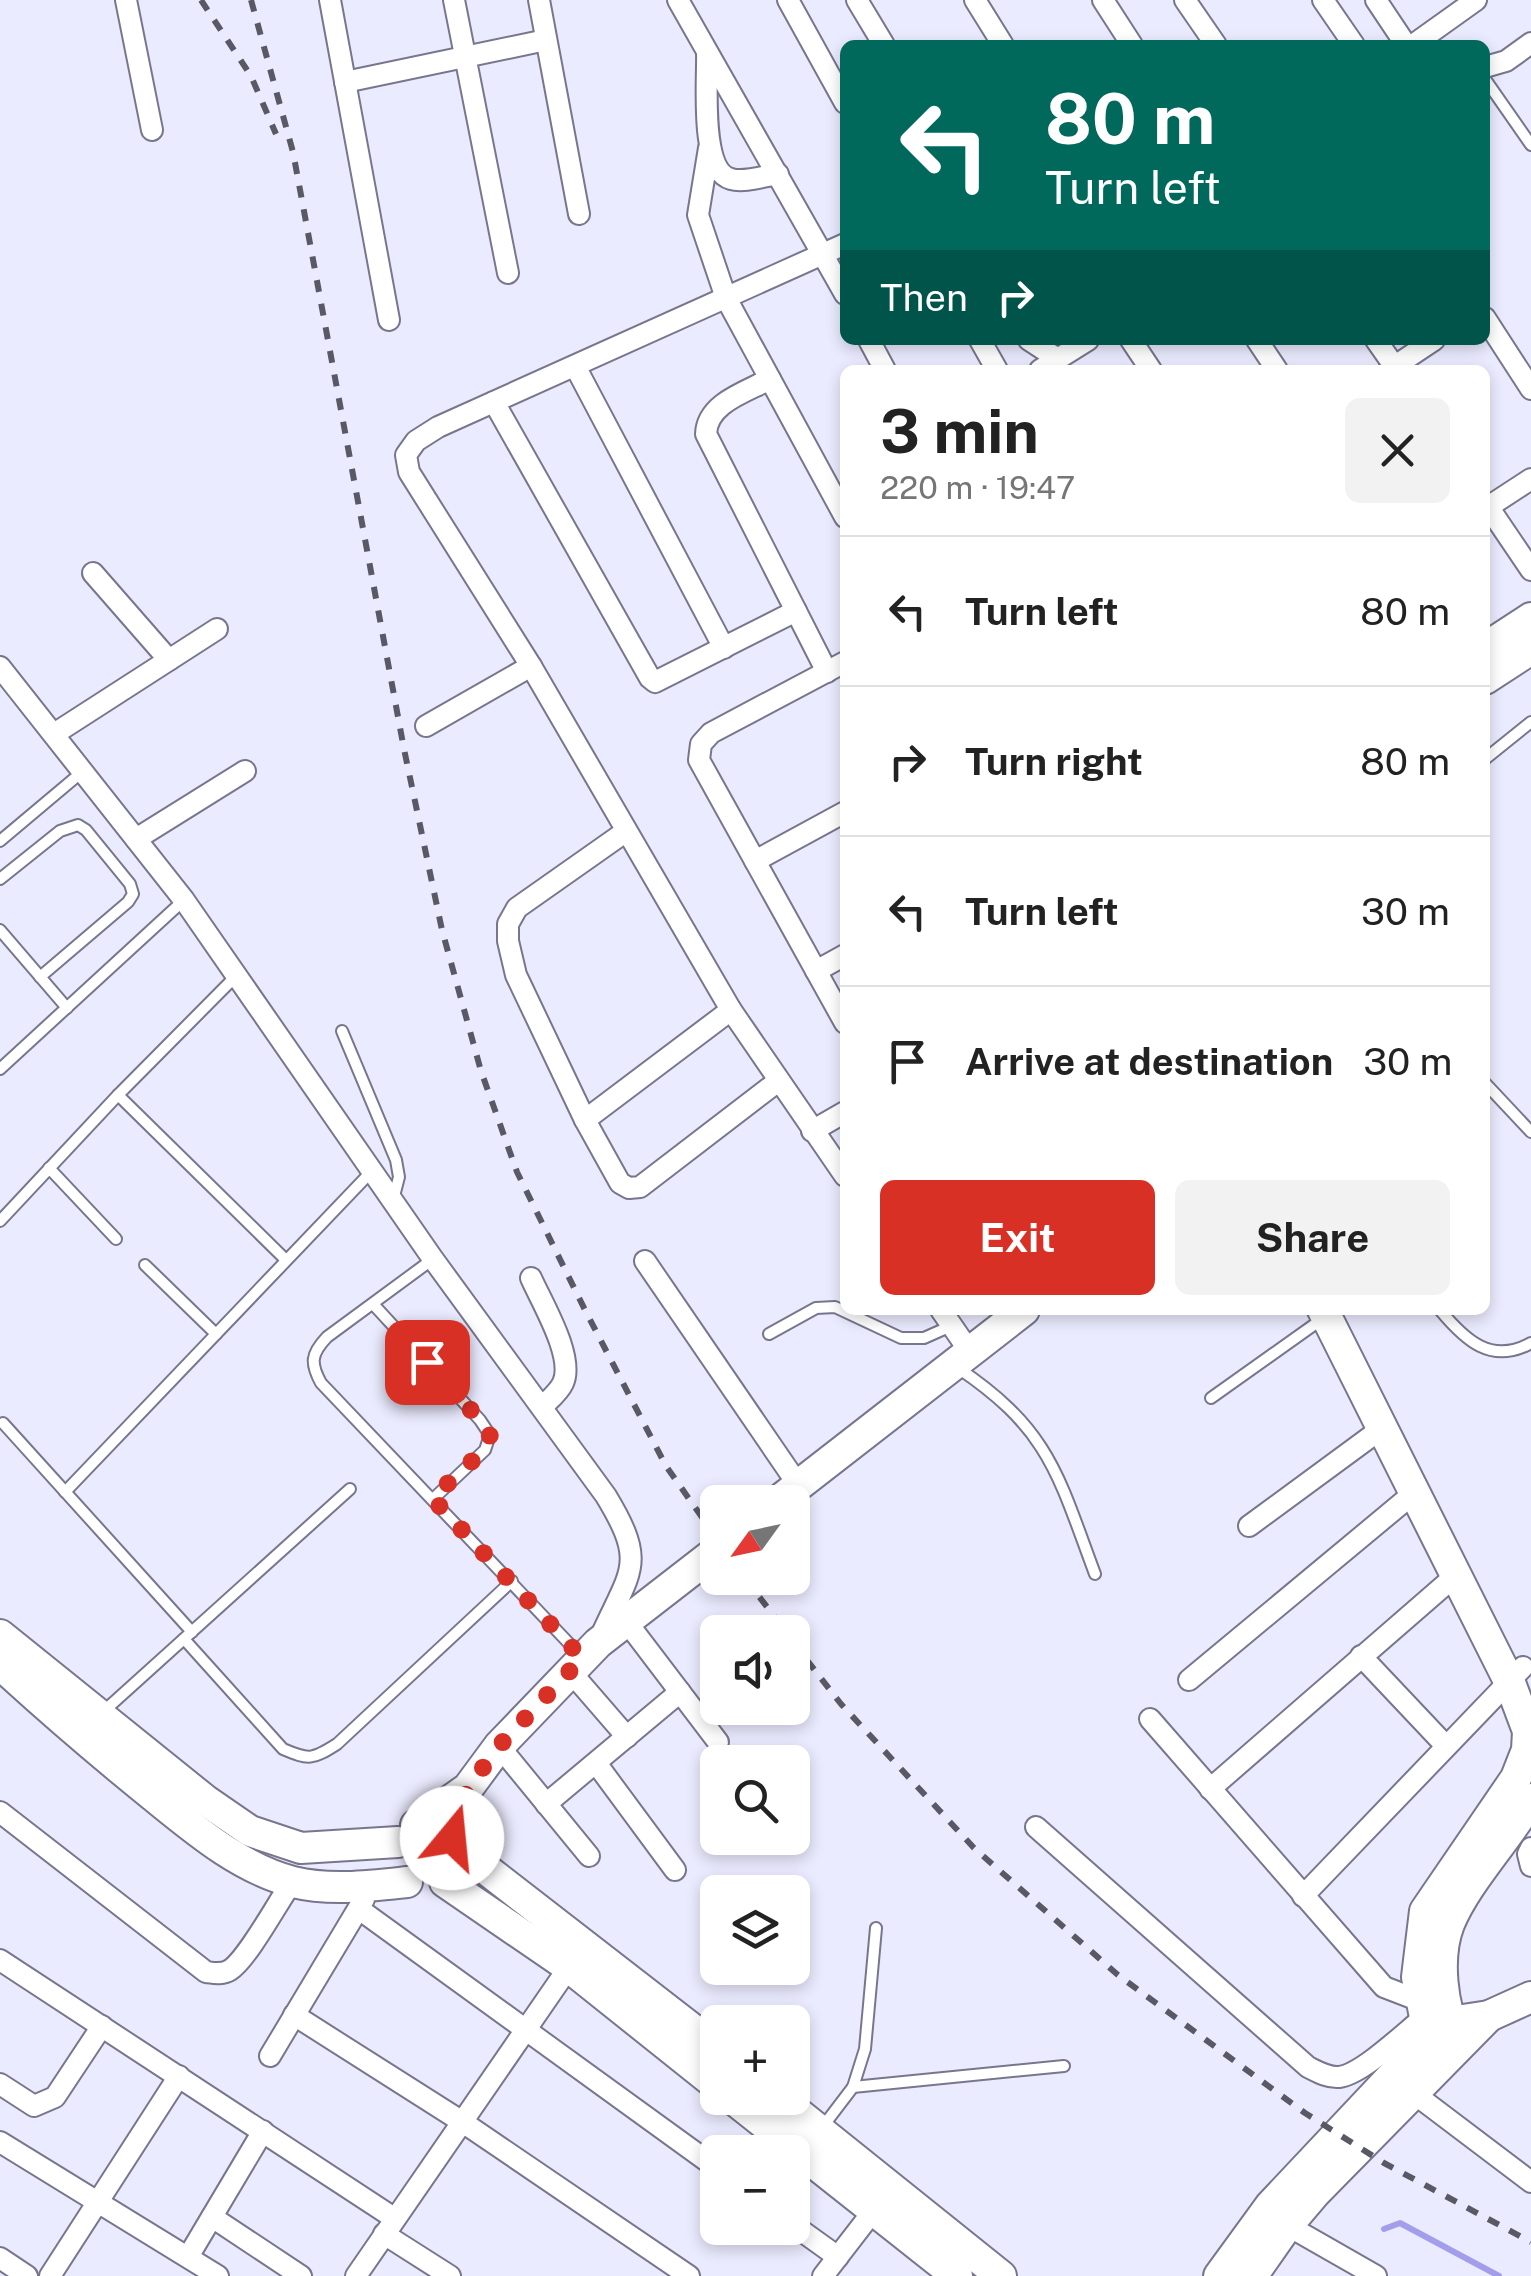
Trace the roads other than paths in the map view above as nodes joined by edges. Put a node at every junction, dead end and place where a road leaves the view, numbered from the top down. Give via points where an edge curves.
1 (126, 0) edge
2 (330, 0) edge
3 (454, 0) edge
4 (539, 0) edge
5 (678, 0) edge
6 (788, 0) edge
7 (856, 0) edge
8 (975, 0) edge
9 (1103, 0) edge
10 (1185, 0) edge
11 (1323, 0) edge
12 (1376, 0) edge
13 (1476, 0) edge
14 (546, 40) junction
15 (881, 40) edge
16 (1000, 40) edge
17 (1129, 40) edge
18 (1213, 40) edge
19 (1351, 40) edge
20 (1406, 40) edge
21 (1417, 40) edge
22 (1531, 43) edge
23 (708, 52) junction
24 (465, 57) junction
25 (1490, 66) edge
26 (345, 82) junction
27 (1490, 86) edge
28 (840, 94) edge
29 (152, 130) dead end
30 (1531, 145) edge
31 (709, 148) junction
32 (778, 174) junction
33 (580, 214) dead end
34 (840, 246) edge
35 (824, 254) junction
36 (508, 273) dead end
37 (840, 284) edge
38 (726, 298) junction
39 (389, 320) dead end
40 (1490, 326) edge
41 (1427, 345) edge
42 (1399, 365) edge
43 (575, 366) junction
44 (770, 379) junction
45 (1531, 389) edge
46 (494, 402) junction
47 (1531, 479) edge
48 (1490, 504) edge
49 (840, 508) edge
50 (1490, 512) edge
51 (1531, 570) edge
52 (93, 573) dead end
53 (796, 611) junction
54 (1531, 618) edge
55 (217, 629) dead end
56 (1490, 645) edge
57 (724, 648) junction
58 (1531, 649) edge
59 (169, 660) junction
60 (531, 666) junction
61 (0, 667) edge
62 (836, 667) edge
63 (1490, 676) edge
64 (1531, 722) edge
65 (426, 726) dead end
66 (54, 734) junction
67 (1490, 755) edge
68 (246, 771) dead end
69 (83, 772) junction
70 (840, 815) edge
71 (626, 832) junction
72 (136, 839) junction
73 (0, 840) edge
74 (755, 861) junction
75 (0, 879) edge
76 (184, 900) junction
77 (0, 930) edge
78 (840, 959) edge
79 (816, 971) junction
80 (236, 976) junction
81 (40, 977) junction
82 (66, 1008) junction
83 (731, 1010) junction
84 (840, 1014) edge
85 (342, 1031) dead end
86 (0, 1069) edge
87 (778, 1082) junction
88 (1490, 1087) edge
89 (118, 1094) junction
90 (840, 1115) edge
91 (585, 1120) junction
92 (812, 1131) junction
93 (1531, 1132) edge
94 (49, 1168) junction
95 (840, 1169) edge
96 (372, 1171) junction
97 (392, 1201) junction
98 (0, 1221) edge
99 (116, 1240) dead end
100 (433, 1259) junction
101 (286, 1260) junction
102 (645, 1262) dead end
103 (144, 1265) dead end
104 (531, 1278) dead end
105 (373, 1304) junction
106 (840, 1309) edge
107 (852, 1315) edge
108 (1018, 1315) edge
109 (1328, 1315) edge
110 (1333, 1315) edge
111 (1334, 1315) edge
112 (1444, 1315) edge
113 (946, 1318) edge
114 (216, 1334) junction
115 (769, 1334) dead end
116 (1531, 1343) edge
117 (962, 1359) junction
118 (1211, 1398) dead end
119 (542, 1407) junction
120 (3, 1423) dead end
121 (1381, 1429) junction
122 (782, 1485) edge
123 (800, 1485) edge
124 (350, 1489) dead end
125 (65, 1492) junction
126 (1414, 1494) junction
127 (432, 1498) junction
128 (1249, 1526) dead end
129 (700, 1564) edge
130 (1094, 1574) dead end
131 (1455, 1576) junction
132 (512, 1581) junction
133 (626, 1621) junction
134 (0, 1635) edge
135 (188, 1636) junction
136 (1361, 1656) junction
137 (583, 1657) junction
138 (0, 1664) edge
139 (1522, 1678) edge
140 (1189, 1680) dead end
141 (680, 1692) junction
142 (1150, 1719) dead end
143 (1529, 1722) edge
144 (88, 1725) junction
145 (627, 1737) junction
146 (718, 1742) dead end
147 (499, 1746) junction
148 (1446, 1746) junction
149 (596, 1762) junction
150 (468, 1788) junction
151 (1210, 1789) junction
152 (546, 1804) junction
153 (1529, 1808) edge
154 (0, 1812) edge
155 (1036, 1827) dead end
156 (407, 1834) junction
157 (454, 1842) junction
158 (1531, 1848) edge
159 (589, 1856) dead end
160 (1531, 1866) edge
161 (676, 1870) dead end
162 (292, 1882) junction
163 (407, 1882) junction
164 (445, 1882) junction
165 (1303, 1896) junction
166 (366, 1897) junction
167 (876, 1928) dead end
168 (0, 1960) edge
169 (568, 1968) junction
170 (1517, 2007) edge
171 (294, 2014) junction
172 (102, 2026) junction
173 (1439, 2026) junction
174 (527, 2031) junction
175 (700, 2035) edge
176 (270, 2056) dead end
177 (1064, 2066) dead end
178 (700, 2072) edge
179 (179, 2076) junction
180 (0, 2085) edge
181 (852, 2087) junction
182 (1412, 2092) junction
183 (754, 2115) edge
184 (801, 2115) edge
185 (464, 2123) junction
186 (820, 2130) junction
187 (263, 2131) junction
188 (0, 2142) edge
189 (700, 2157) edge
190 (1531, 2182) edge
191 (98, 2201) junction
192 (874, 2210) junction
193 (212, 2218) junction
194 (1276, 2219) junction
195 (389, 2226) junction
196 (810, 2237) edge
197 (188, 2256) junction
198 (838, 2257) junction
199 (0, 2258) edge
200 (27, 2276) edge
201 (50, 2276) edge
202 (218, 2276) edge
203 (301, 2276) edge
204 (356, 2276) edge
205 (450, 2276) edge
206 (689, 2276) edge
207 (823, 2276) edge
208 (957, 2276) edge
209 (1001, 2276) edge
210 (1219, 2276) edge
211 (1252, 2276) edge
212 (1376, 2276) edge

1 - 29 street
2 - 26 street
3 - 24 street
4 - 14 street
5 - 23 street
6 - 28 street
7 - 15 street
8 - 16 street
9 - 17 street
10 - 18 street
11 - 19 street
12 - 20 street
13 - 21 street
14 - 24 street
14 - 33 street
22 - 25 street
23 - 31 street
23 - 32 street
24 - 26 street
24 - 36 street
26 - 39 street
27 - 30 lane
31 - 32 street via 723,176 734,181
31 - 38 street via 698,215
32 - 35 street
34 - 35 street
35 - 37 street
35 - 38 street
38 - 43 street
38 - 44 street
40 - 45 street
41 - 42 street
43 - 46 street
43 - 57 street
44 - 49 street
44 - 53 street via 714,409 706,434
46 - 57 street via 650,678 661,682
46 - 60 street via 416,441 406,454 409,472
47 - 48 street
50 - 51 street
52 - 59 street
53 - 57 street
53 - 62 street
54 - 56 main road
55 - 59 street
58 - 63 main road
59 - 66 street
60 - 65 street
60 - 71 street
61 - 66 street
62 - 74 street via 710,733 701,744 699,760
64 - 67 lane
66 - 69 street
68 - 72 street
69 - 72 street
69 - 73 lane
70 - 74 street
71 - 83 street
71 - 91 street via 538,891 508,924 516,975
72 - 76 street
74 - 79 street
75 - 81 lane via 60,831 78,825 130,884 128,902
76 - 80 street
76 - 82 lane
77 - 81 lane
78 - 79 street
79 - 84 street
80 - 89 lane
80 - 96 street
81 - 82 lane
82 - 86 lane
83 - 87 street
83 - 91 street
85 - 97 lane via 396,1160
87 - 91 street via 640,1187 620,1183
87 - 92 street
88 - 93 lane
89 - 94 lane
89 - 101 lane
90 - 92 street
92 - 95 street
94 - 98 lane
94 - 99 lane
96 - 97 street
96 - 101 lane
97 - 100 street
100 - 105 lane
100 - 119 street
101 - 114 lane
102 - 122 street
103 - 114 lane
104 - 119 street via 566,1368 563,1384
105 - 127 lane via 490,1435 484,1450
105 - 127 lane via 313,1352 312,1367
106 - 115 lane via 816,1308
107 - 113 lane via 901,1338 924,1338
108 - 117 main road
109 - 118 lane
110 - 121 main road
111 - 139 main road via 1449,1524
112 - 116 lane via 1487,1349 1514,1353
113 - 117 street
114 - 125 lane
117 - 123 main road
117 - 130 lane via 1043,1444
119 - 137 street via 629,1534 633,1566
120 - 125 lane
121 - 126 main road
121 - 128 street
124 - 135 lane
125 - 135 lane
126 - 131 main road
126 - 140 street
127 - 132 lane
129 - 133 main road
131 - 136 street
131 - 139 main road
132 - 135 lane via 318,1756 283,1748
132 - 137 lane
133 - 137 main road
133 - 141 street
134 - 144 main road
135 - 144 lane
136 - 148 street
136 - 151 street
137 - 145 street
137 - 147 main road
138 - 144 main road
139 - 143 main road
139 - 148 street
141 - 145 street
141 - 146 street
142 - 151 street
143 - 173 main road via 1516,1778 1426,1911 1419,1948
144 - 156 main road via 250,1831 300,1848
144 - 162 main road via 208,1840
145 - 149 street
147 - 150 main road
147 - 152 street
148 - 165 street
149 - 152 street
149 - 161 street
150 - 156 main road
150 - 157 main road
151 - 165 street
152 - 159 street
153 - 173 main road via 1449,1923
154 - 162 street via 206,1972 230,1970
155 - 173 street via 1326,2076 1341,2078
156 - 157 main road via 436,1826
156 - 163 main road via 396,1866
157 - 164 main road via 456,1866
157 - 175 main road
158 - 160 street
162 - 166 main road
163 - 164 main road via 426,1888
163 - 166 main road
164 - 169 main road
165 - 173 street via 1384,1987 1410,1996
166 - 171 street
166 - 174 street
167 - 181 lane via 866,2049
168 - 172 street
169 - 174 street
169 - 178 main road
170 - 173 main road
171 - 176 street
171 - 185 street
172 - 179 street
172 - 180 street via 44,2104 34,2106
173 - 182 main road
173 - 194 main road
174 - 185 street
174 - 189 street
177 - 181 lane
179 - 187 street
179 - 191 street
181 - 186 lane
182 - 190 street
182 - 194 main road
183 - 192 main road
184 - 186 main road
185 - 195 street
185 - 206 street
186 - 209 main road
187 - 193 street
187 - 195 street
188 - 191 street
191 - 197 street
191 - 201 street
192 - 198 street
192 - 208 main road
193 - 197 street
193 - 203 street
194 - 210 main road
194 - 211 main road
194 - 212 street
195 - 204 street
195 - 205 street
196 - 198 street
197 - 202 street
198 - 207 street
199 - 200 street

